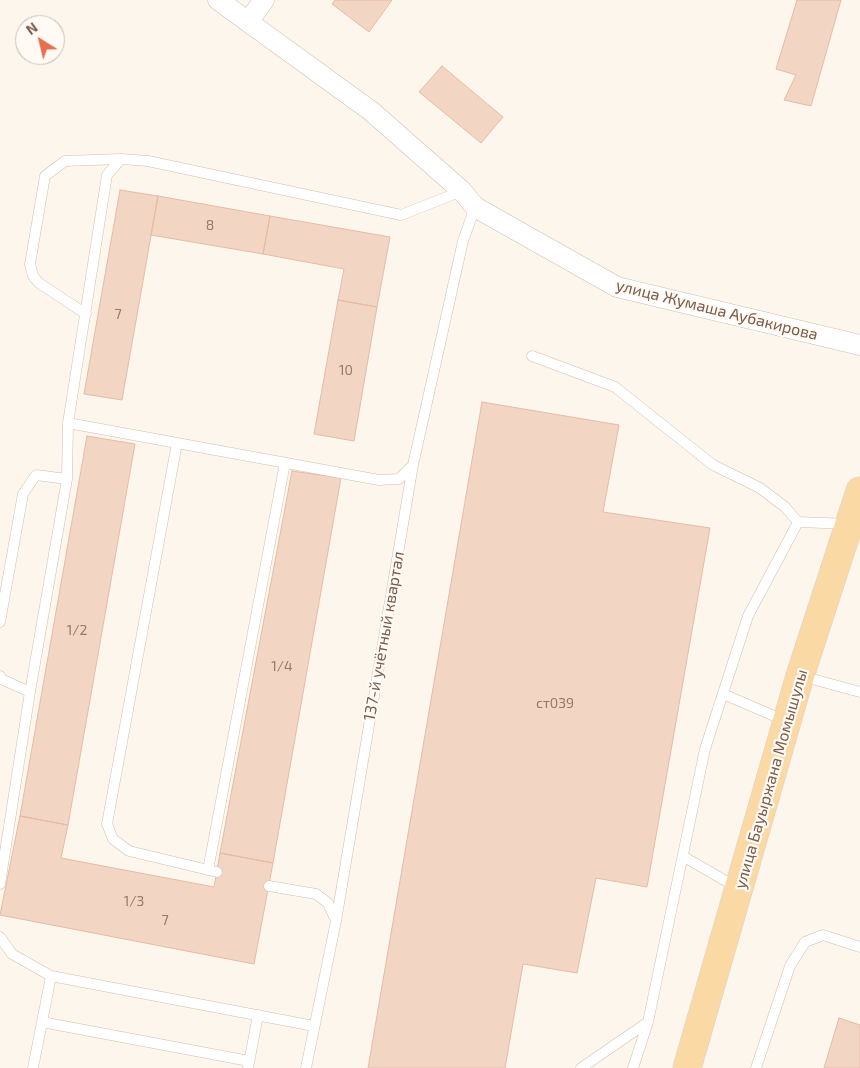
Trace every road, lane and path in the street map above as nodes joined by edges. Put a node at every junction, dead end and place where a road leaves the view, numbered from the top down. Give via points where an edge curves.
1 (218, 0) edge
2 (264, 0) edge
3 (248, 22) junction
4 (121, 159) junction
5 (462, 191) junction
6 (476, 207) junction
7 (86, 314) junction
8 (860, 345) edge
9 (532, 356) dead end
10 (68, 424) junction
11 (177, 443) junction
12 (285, 463) junction
13 (413, 465) junction
14 (67, 479) junction
15 (860, 491) edge
16 (798, 522) junction
17 (850, 524) junction
18 (0, 622) edge
19 (0, 676) edge
20 (800, 676) junction
21 (30, 692) junction
22 (860, 692) edge
23 (723, 694) junction
24 (787, 721) junction
25 (684, 857) junction
26 (0, 884) edge
27 (269, 886) dead end
28 (739, 888) junction
29 (336, 921) junction
30 (0, 937) edge
31 (860, 947) edge
32 (51, 976) junction
33 (258, 1015) junction
34 (42, 1022) junction
35 (648, 1022) junction
36 (314, 1026) junction
37 (248, 1064) edge
38 (32, 1068) edge
39 (306, 1068) edge
40 (580, 1068) edge
41 (633, 1068) edge
42 (687, 1068) edge
43 (756, 1068) edge

1 - 3 street, улица Жумаша Аубакирова
2 - 3 street
3 - 5 street, улица Жумаша Аубакирова via 372,111
4 - 5 lane via 148,161 401,215
4 - 7 lane via 107,176
4 - 7 lane via 64,161 45,176 30,264 33,276
5 - 6 street, улица Жумаша Аубакирова
6 - 8 street, улица Жумаша Аубакирова via 617,287
6 - 13 lane, 137-й учётный квартал via 463,242
7 - 10 lane
9 - 16 lane via 614,387 713,465 760,488 785,506
10 - 11 lane
10 - 14 lane
11 - 12 lane
11 - 12 lane via 107,824 112,839 129,851 212,871
12 - 13 lane via 379,480 399,479
13 - 29 lane, 137-й учётный квартал
14 - 18 lane via 36,475 23,494
14 - 21 lane
15 - 17 main road, улица Бауыржана Момышулы
16 - 17 lane
16 - 23 lane via 748,616
17 - 20 main road, улица Бауыржана Момышулы
19 - 21 lane
20 - 22 lane
20 - 24 main road, улица Бауыржана Момышулы
21 - 26 lane
23 - 24 lane
23 - 25 lane via 705,749
24 - 28 main road, улица Бауыржана Момышулы
25 - 28 lane
25 - 35 lane
27 - 29 lane via 316,894 328,903
28 - 42 main road, улица Бауыржана Момышулы
29 - 36 lane, 137-й учётный квартал
30 - 32 lane via 12,954
31 - 43 lane via 823,935 805,942 790,966
32 - 33 lane
32 - 34 lane
33 - 36 lane
33 - 37 lane
34 - 37 lane
34 - 38 lane
35 - 40 lane
35 - 41 lane
36 - 39 lane, 137-й учётный квартал

